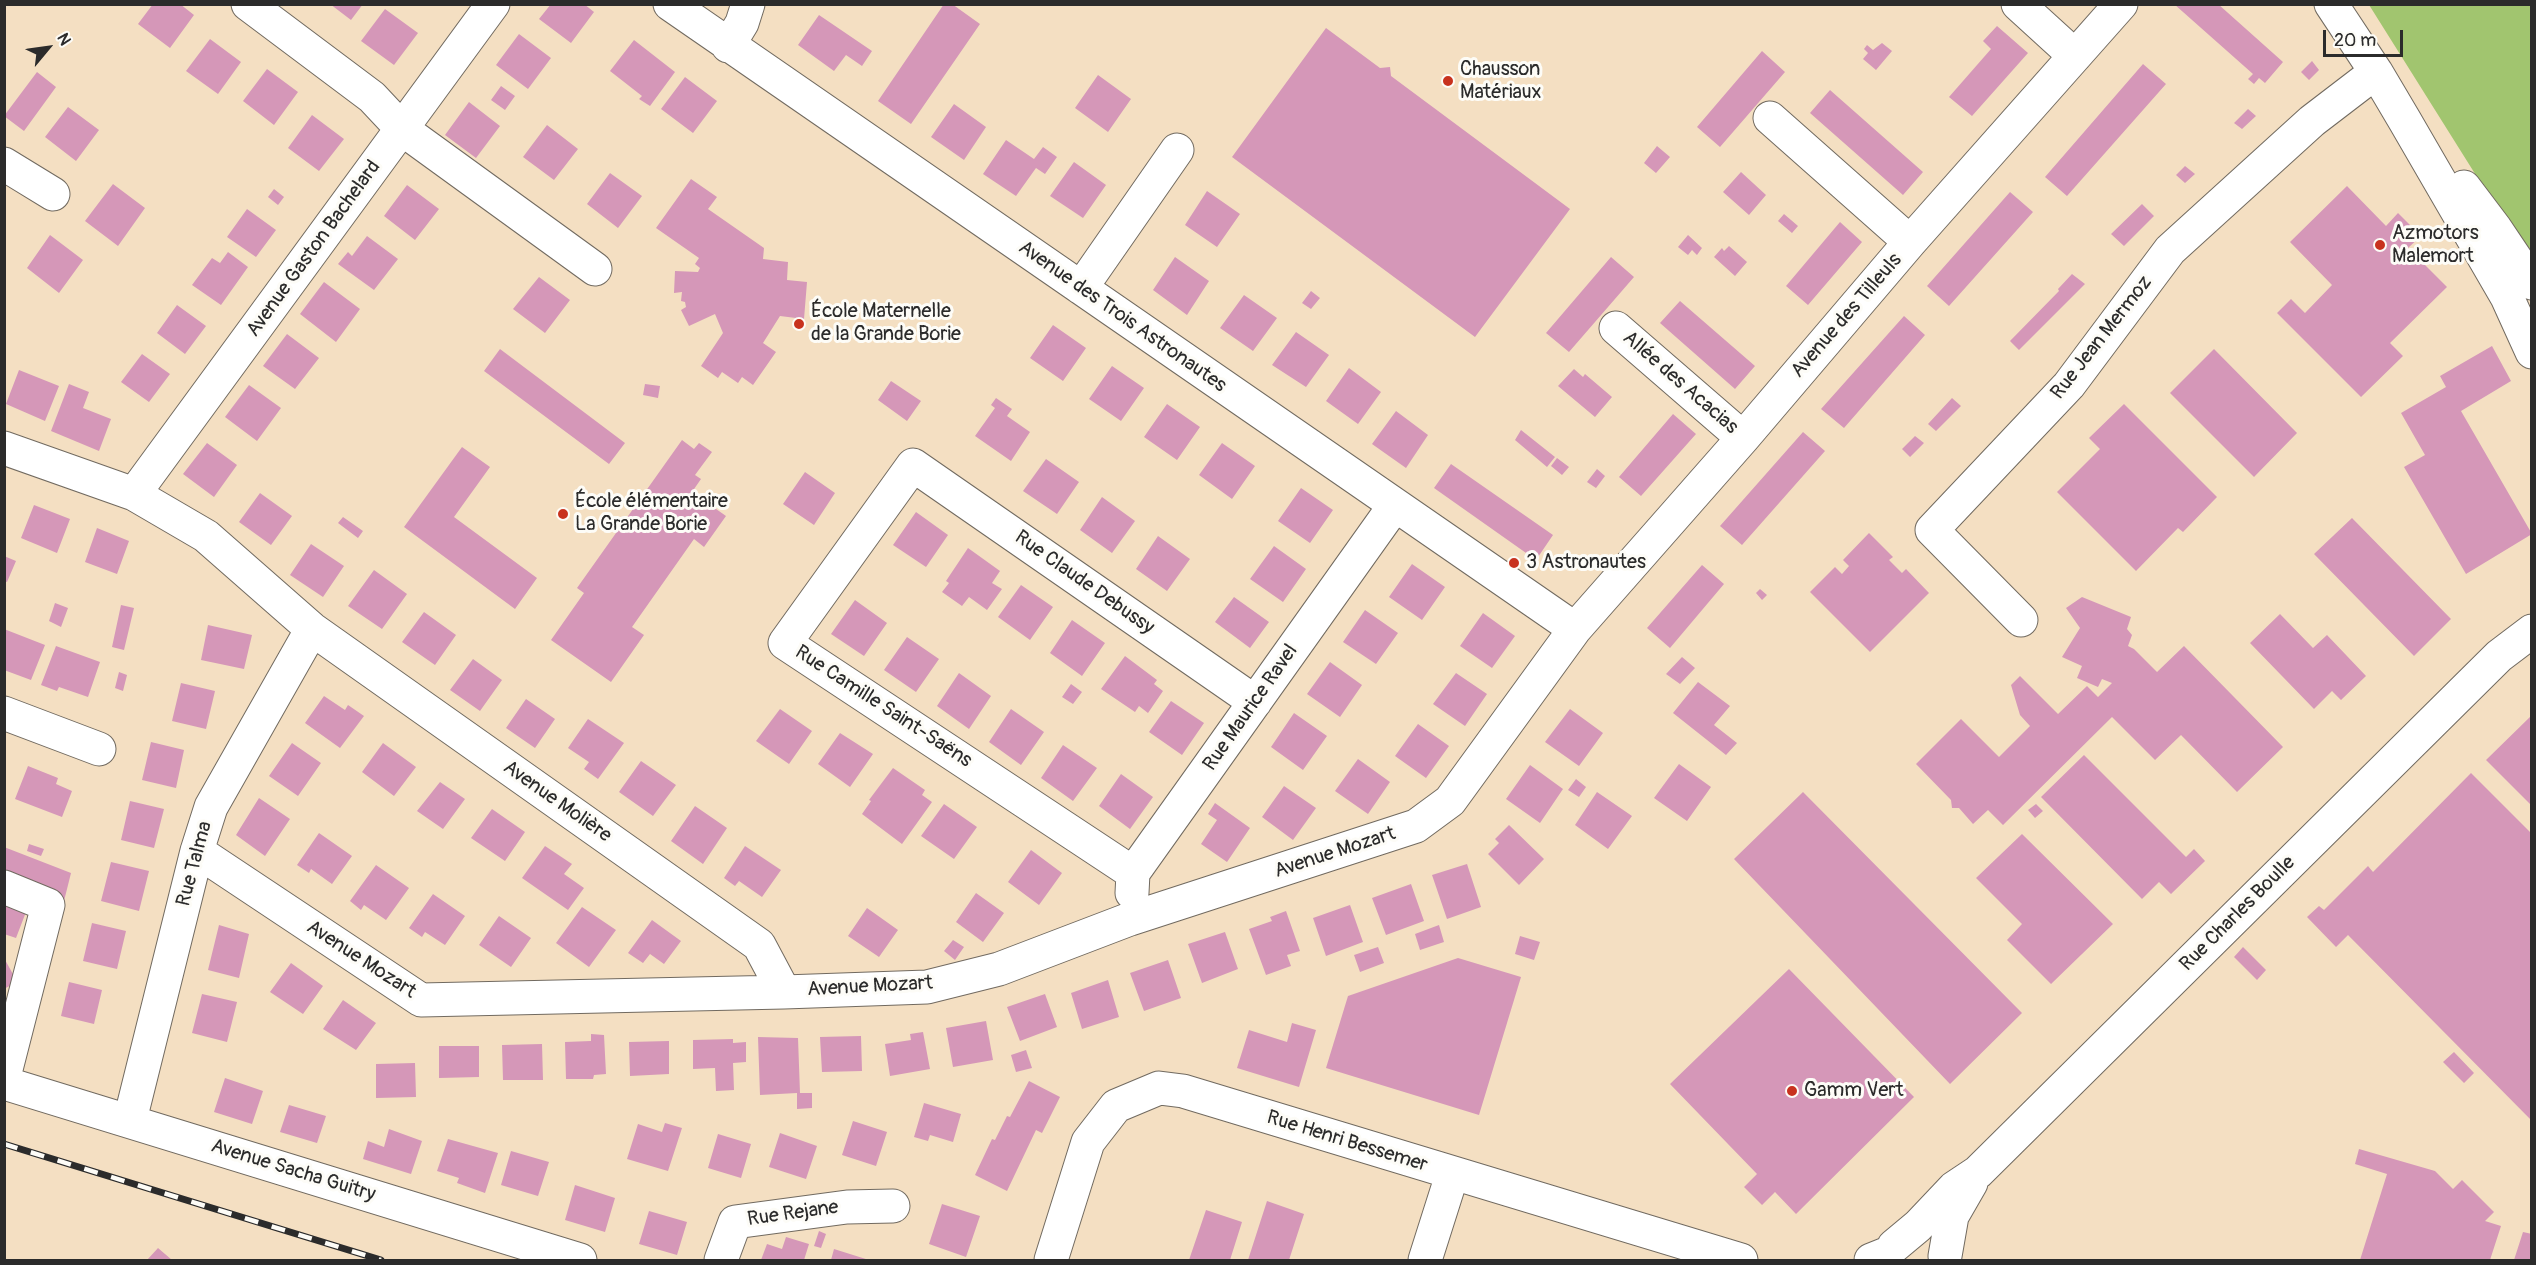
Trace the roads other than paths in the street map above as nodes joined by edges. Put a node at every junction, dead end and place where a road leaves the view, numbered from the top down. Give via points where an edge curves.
1 (248, 4) edge
2 (494, 4) edge
3 (670, 4) edge
4 (748, 4) edge
5 (2018, 4) edge
6 (2121, 4) edge
7 (2331, 4) edge
8 (728, 45) junction
9 (2075, 56) junction
10 (2376, 72) junction
11 (1770, 118) dead end
12 (402, 129) junction
13 (1177, 150) dead end
14 (4, 164) edge
15 (52, 194) dead end
16 (1910, 242) junction
17 (595, 269) dead end
18 (1081, 288) junction
19 (2519, 290) edge
20 (2532, 325) edge
21 (1616, 328) dead end
22 (2532, 352) edge
23 (1743, 438) junction
24 (4, 448) edge
25 (914, 465) joint
26 (134, 494) junction
27 (1395, 505) junction
28 (2532, 608) edge
29 (2021, 620) dead end
30 (312, 629) junction
31 (1575, 629) junction
32 (2532, 632) edge
33 (2499, 656) junction
34 (1255, 702) junction
35 (4, 713) edge
36 (99, 749) dead end
37 (197, 851) junction
38 (1133, 873) junction
39 (4, 887) edge
40 (1130, 919) junction
41 (783, 992) junction
42 (4, 1077) edge
43 (4, 1083) edge
44 (130, 1120) junction
45 (1978, 1172) junction
46 (1452, 1174) junction
47 (893, 1206) dead end
48 (1884, 1255) edge
49 (1946, 1258) edge
50 (580, 1260) edge
51 (721, 1260) edge
52 (1051, 1260) edge
53 (1425, 1260) edge
54 (1741, 1260) edge

1 - 12 street via 372,97
2 - 12 street, Avenue Gaston Bachelard
3 - 8 street, Avenue des Trois Astronautes
4 - 8 street
5 - 9 street
6 - 9 street, Avenue des Tilleuls
7 - 10 street
8 - 18 street, Avenue des Trois Astronautes
9 - 16 street, Avenue des Tilleuls
10 - 19 street via 2405,120 2448,166 2495,228
10 - 29 street, Rue Jean Mermoz via 2312,121 2170,250 2069,385 1932,530
11 - 16 street
12 - 17 street
12 - 26 street, Avenue Gaston Bachelard
13 - 18 street
14 - 15 street
16 - 23 street, Avenue des Tilleuls
18 - 27 street, Avenue des Trois Astronautes
19 - 20 street
19 - 22 street
21 - 23 street, Allée des Acacias
23 - 31 street, Avenue des Tilleuls
24 - 26 street, Avenue Molière
25 - 34 street, Rue Claude Debussy
25 - 38 street, Rue Camille Saint-Saëns via 785,643
26 - 30 street, Avenue Molière via 206,536
27 - 31 street, Avenue des Trois Astronautes
27 - 34 street, Rue Maurice Ravel
28 - 33 street, Rue Charles Boulle
30 - 37 street, Rue Talma via 211,807
30 - 41 street, Avenue Molière via 759,945
31 - 40 street, Avenue Mozart via 1450,801 1416,826
32 - 33 street, Rue Charles Boulle
33 - 45 street, Rue Charles Boulle
34 - 38 street, Rue Maurice Ravel
35 - 36 street
37 - 41 street, Avenue Mozart via 421,999
37 - 44 street, Rue Talma
38 - 40 street
39 - 42 street via 48,905
40 - 41 street, Avenue Mozart via 999,969 927,987
43 - 44 street, Avenue Sacha Guitry
44 - 50 street, Avenue Sacha Guitry
45 - 48 street, Rue Charles Boulle via 1954,1188
45 - 49 street, Rue Charles Boulle via 1952,1216
46 - 52 street, Rue Henri Bessemer via 1183,1091 1159,1089 1116,1106 1088,1142
46 - 53 street
46 - 54 street, Rue Henri Bessemer
47 - 51 street, Rue Rejane via 847,1207 735,1222
48 - 49 street via 1905,1241 1916,1239 1938,1248

